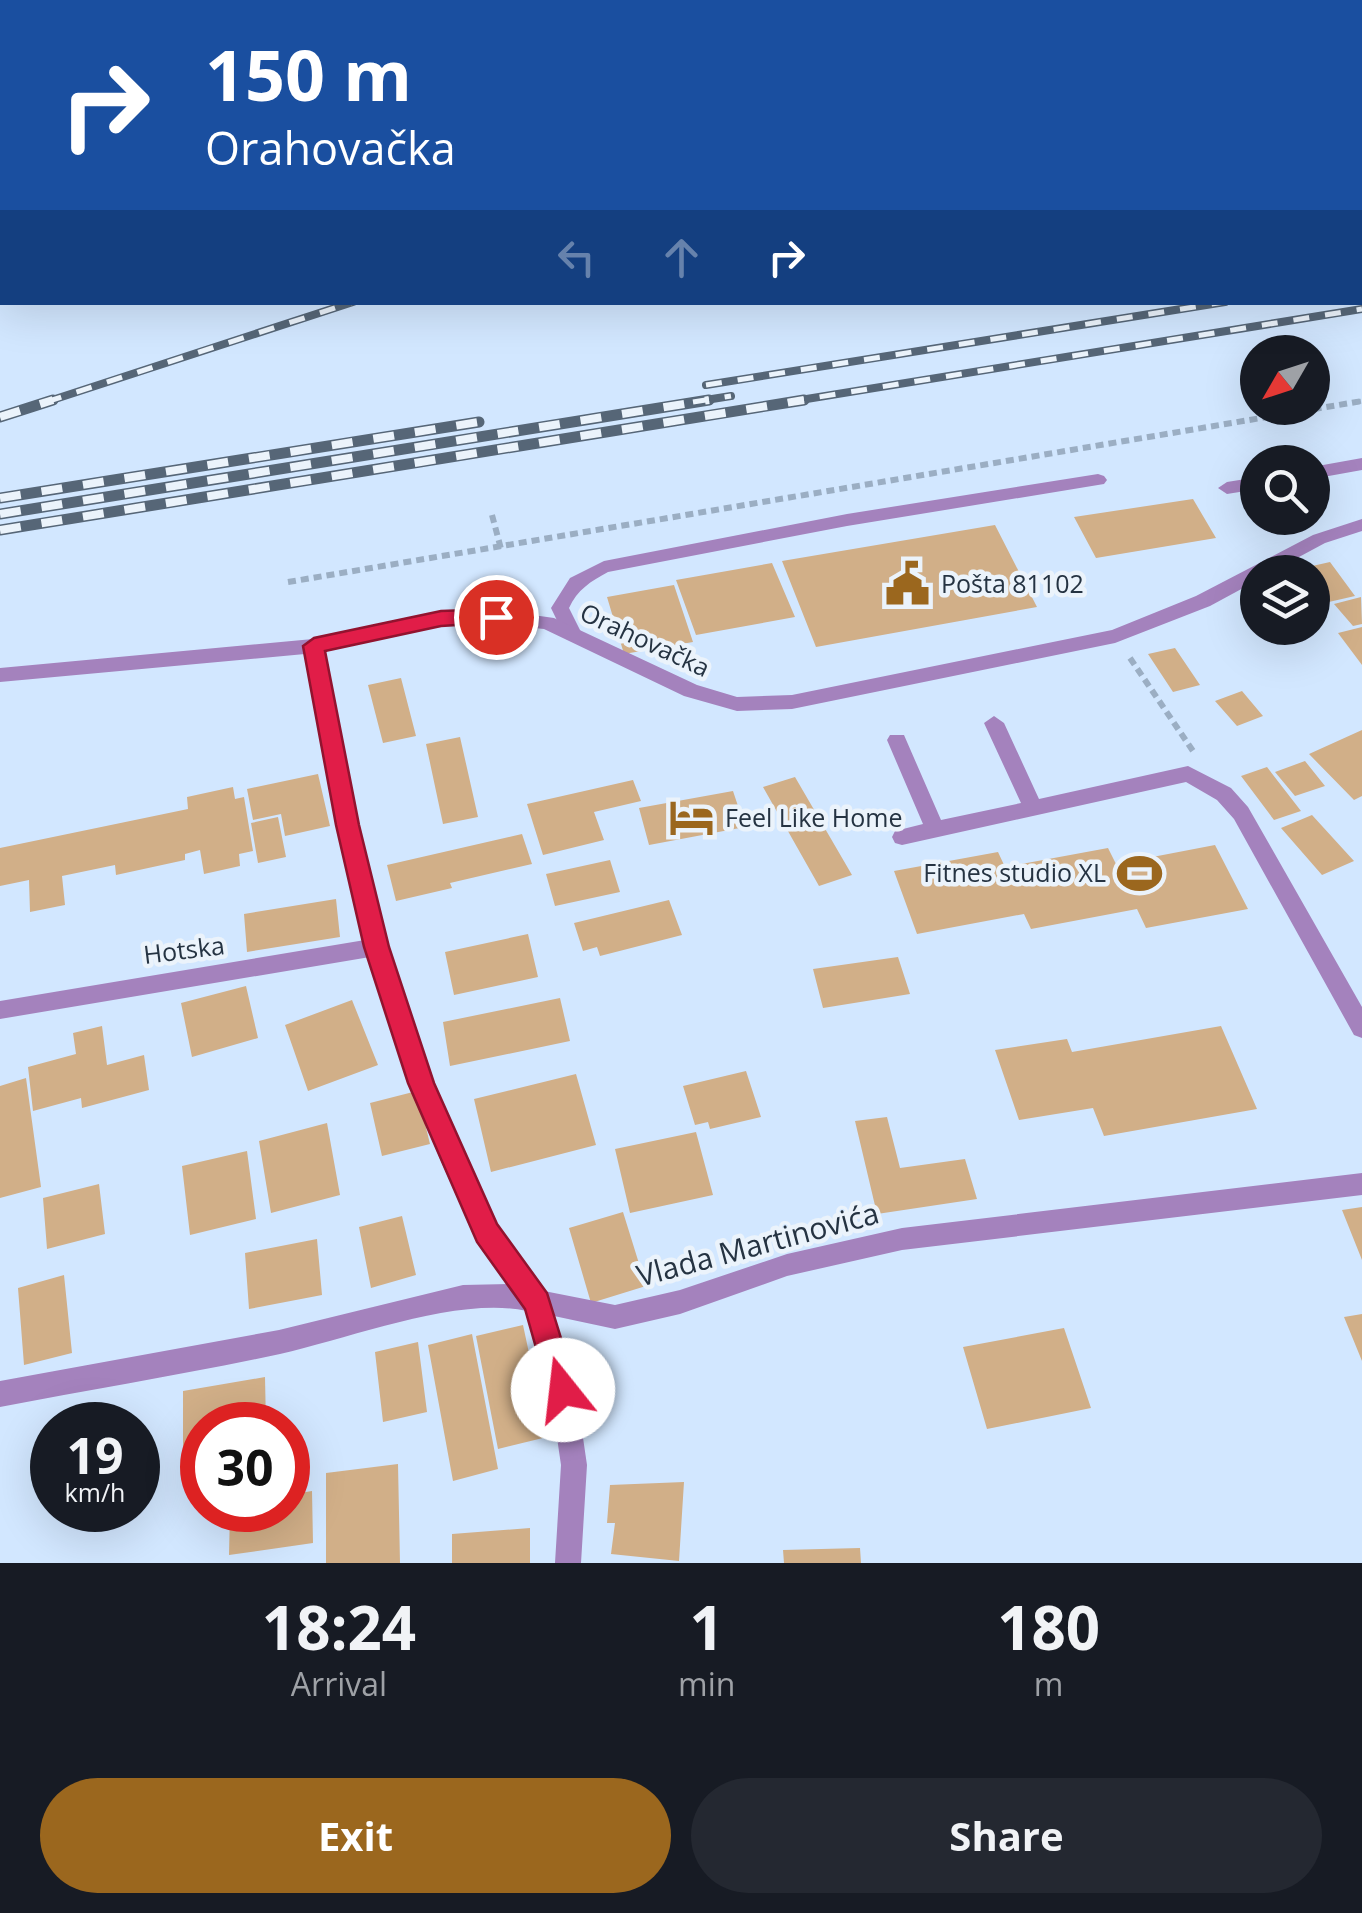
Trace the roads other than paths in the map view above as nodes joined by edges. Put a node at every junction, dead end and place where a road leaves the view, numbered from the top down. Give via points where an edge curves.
1 (1362, 464) edge
2 (1330, 470) edge
3 (1098, 480) dead end
4 (1240, 486) edge
5 (1227, 488) dead end
6 (1362, 525) edge
7 (574, 634) junction
8 (314, 646) junction
9 (0, 676) edge
10 (994, 722) dead end
11 (897, 740) dead end
12 (1033, 807) junction
13 (936, 829) junction
14 (902, 837) dead end
15 (376, 947) junction
16 (0, 1010) edge
17 (1362, 1028) edge
18 (1362, 1184) edge
19 (538, 1302) junction
20 (0, 1394) edge
21 (568, 1563) edge

1 - 2 street
3 - 7 street via 604,567 566,592 560,608
4 - 5 street
6 - 7 street, Orahovačka via 1319,540 1203,602 1115,636 792,702 737,704 690,692
7 - 8 street, Orahovačka via 547,623 441,618
8 - 9 street, Orahovačka
8 - 15 street
10 - 12 street
11 - 13 street
12 - 13 street
12 - 17 street via 1188,774 1224,794
13 - 14 street
15 - 16 street, Hotska
15 - 19 street via 421,1083 487,1233
18 - 19 street, Vlada Martinovića via 902,1239 615,1316
19 - 20 street, Vlada Martinovića via 502,1294 463,1297 279,1342
19 - 21 street via 563,1390 574,1465

